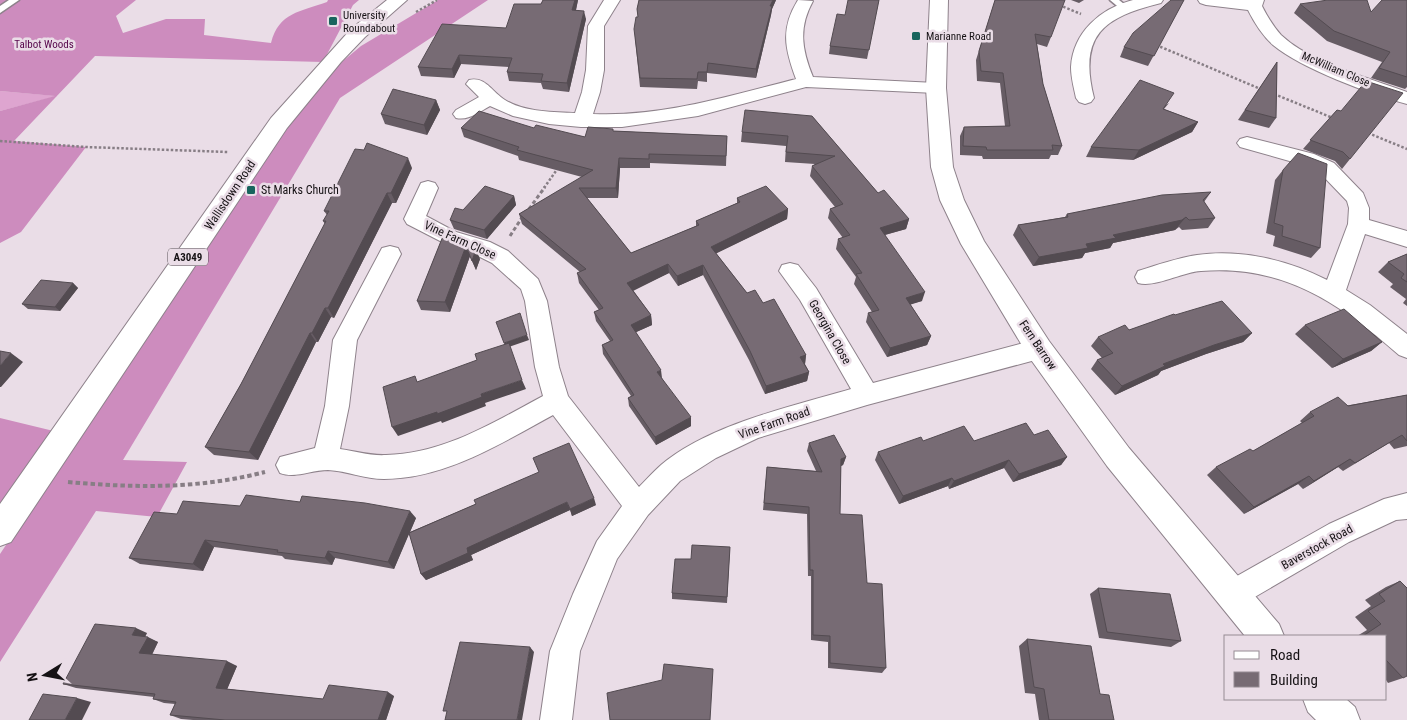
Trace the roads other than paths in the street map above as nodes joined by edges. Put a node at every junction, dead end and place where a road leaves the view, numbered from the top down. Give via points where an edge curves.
1 (15, 0) edge
2 (398, 0) edge
3 (612, 0) edge
4 (939, 0) edge
5 (1155, 0) edge
6 (1206, 0) edge
7 (805, 1) edge
8 (1255, 3) edge
9 (1120, 4) edge
10 (0, 10) edge
11 (806, 82) junction
12 (475, 84) dead end
13 (936, 88) junction
14 (491, 98) junction
15 (1085, 98) dead end
16 (1407, 98) edge
17 (462, 114) dead end
18 (581, 120) junction
19 (1247, 143) dead end
20 (428, 188) dead end
21 (1358, 224) junction
22 (1407, 239) edge
23 (390, 254) dead end
24 (790, 271) dead end
25 (1146, 277) dead end
26 (1334, 293) junction
27 (1039, 348) junction
28 (1407, 348) edge
29 (867, 395) junction
30 (557, 401) junction
31 (325, 459) junction
32 (289, 465) road end
33 (638, 506) junction
34 (1403, 511) edge
35 (0, 532) edge
36 (1231, 595) junction
37 (1266, 635) edge
38 (1322, 700) edge
39 (556, 720) edge
40 (1342, 720) edge

1 - 10 lane
2 - 35 street, Wallisdown Road / A3049 via 358,33 279,123
3 - 18 street via 596,26 595,70
4 - 13 street, Fern Barrow
5 - 9 street
6 - 8 street, McWilliam Close
7 - 11 street via 798,13 793,39
8 - 16 street, McWilliam Close via 1264,24 1283,45 1319,64
9 - 15 street via 1089,34 1080,70
11 - 13 street
11 - 18 street via 664,116 622,121
12 - 14 street
13 - 27 street, Fern Barrow via 942,167 952,200 973,244
14 - 17 street
14 - 18 street via 499,105 518,112
19 - 21 street via 1308,159 1327,168 1356,198
20 - 30 street, Vine Farm Close via 414,219 500,257 530,285
21 - 22 street
21 - 26 street
23 - 31 street via 345,340 337,406
24 - 29 street, Georgina Close via 808,294
25 - 26 street via 1199,263 1233,262 1294,275
26 - 28 street via 1365,313
27 - 29 street, Vine Farm Road
27 - 36 street, Fern Barrow via 1118,457
29 - 33 street, Vine Farm Road via 752,429 707,450 671,473
30 - 31 street via 471,445 427,461 389,467
30 - 33 street, Vine Farm Close
31 - 32 street
33 - 39 street, Vine Farm Road via 607,550 583,604 566,651
34 - 36 street, Baverstock Road via 1339,533
36 - 37 street, Fern Barrow
38 - 40 street

